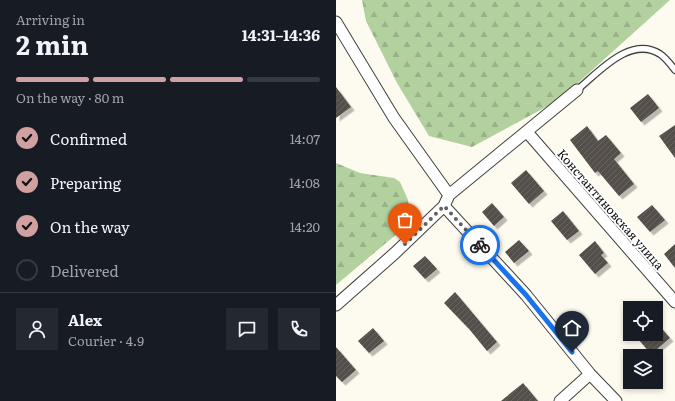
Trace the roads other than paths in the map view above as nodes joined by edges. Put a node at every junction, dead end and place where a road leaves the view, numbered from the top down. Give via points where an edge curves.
1 (336, 22) edge
2 (675, 70) edge
3 (577, 90) joint
4 (527, 132) junction
5 (449, 195) junction
6 (444, 206) junction
7 (675, 302) edge
8 (336, 305) edge
9 (590, 374) junction
10 (560, 401) edge
11 (616, 401) edge

1 - 5 street via 394,118
2 - 3 lane via 660,54 639,49 614,59
3 - 4 street
4 - 5 street
4 - 7 street, Константиновская улица
5 - 6 street
6 - 8 street
6 - 9 street via 526,295
9 - 10 street
9 - 11 street

